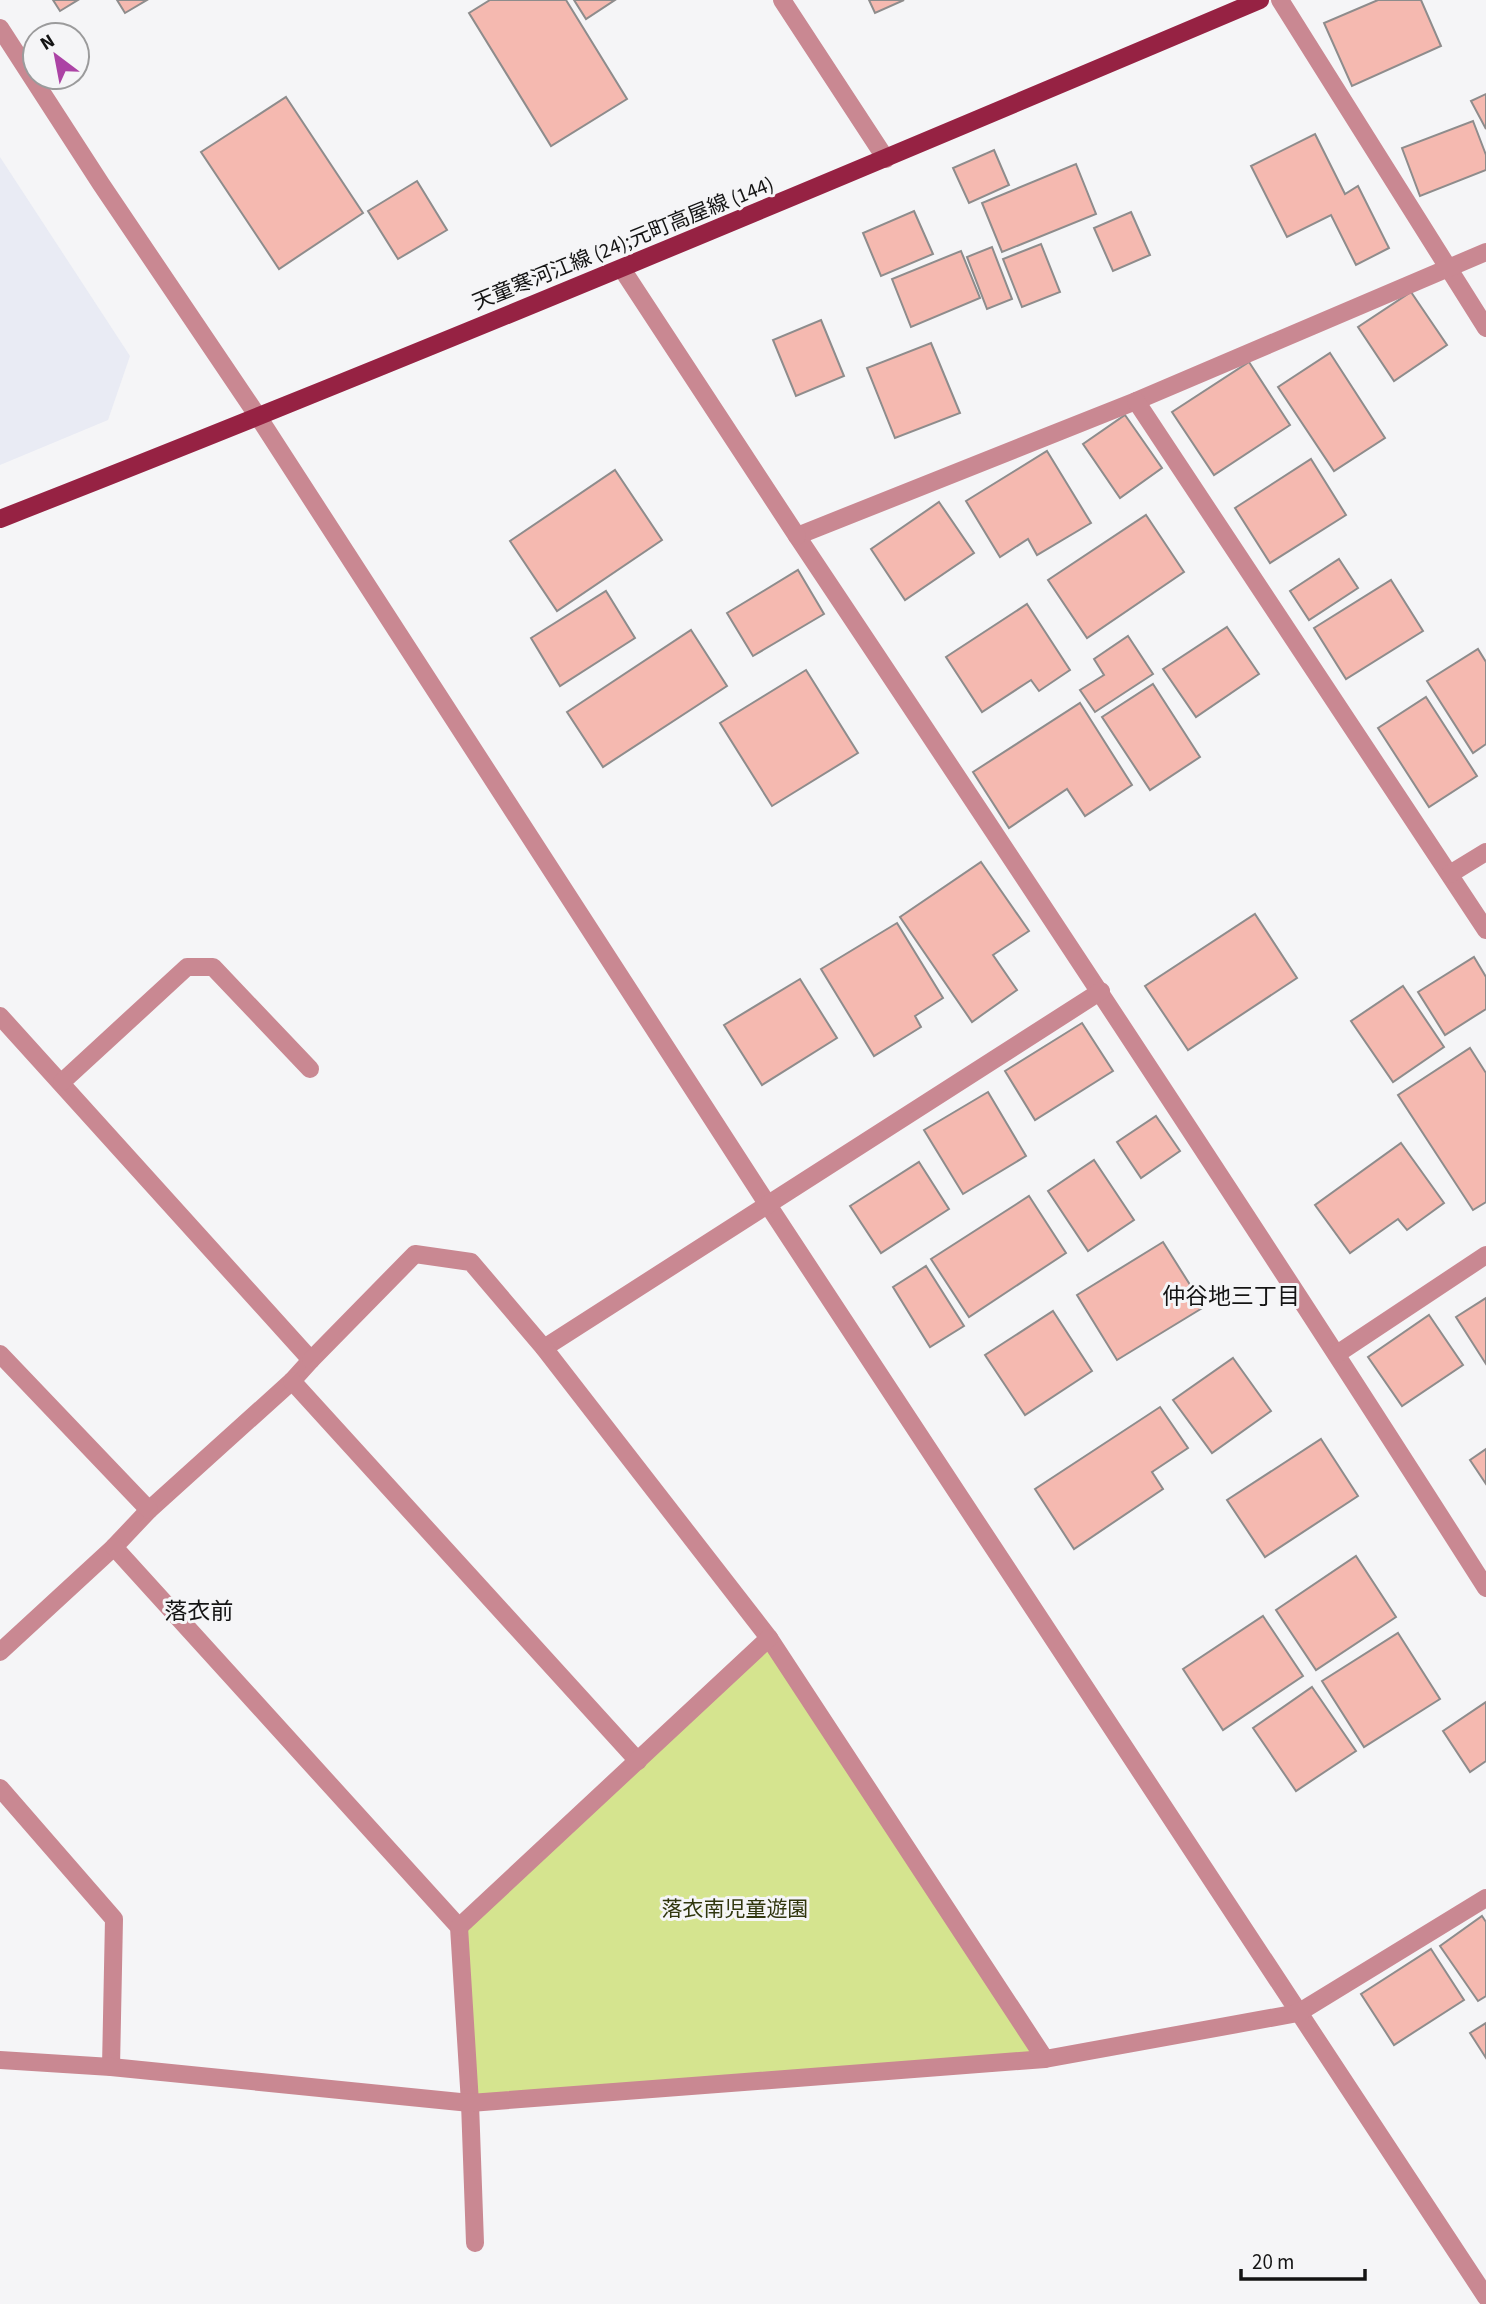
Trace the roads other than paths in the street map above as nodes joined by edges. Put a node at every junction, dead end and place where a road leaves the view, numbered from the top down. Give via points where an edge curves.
1 (782, 0) edge
2 (1261, 0) edge
3 (1280, 0) edge
4 (0, 27) edge
5 (886, 159) junction
6 (1486, 252) edge
7 (1448, 268) junction
8 (622, 269) junction
9 (1486, 328) edge
10 (1136, 401) junction
11 (259, 418) junction
12 (0, 519) edge
13 (797, 536) junction
14 (1486, 852) edge
15 (1450, 874) junction
16 (1486, 930) edge
17 (1101, 991) junction
18 (0, 1016) edge
19 (310, 1069) dead end
20 (62, 1082) junction
21 (768, 1205) junction
22 (1486, 1255) edge
23 (544, 1348) junction
24 (0, 1354) edge
25 (1337, 1354) junction
26 (311, 1360) junction
27 (292, 1381) junction
28 (149, 1510) junction
29 (114, 1547) junction
30 (1486, 1588) edge
31 (769, 1638) junction
32 (0, 1652) edge
33 (638, 1760) junction
34 (0, 1788) edge
35 (1486, 1898) edge
36 (459, 1927) junction
37 (1298, 2013) junction
38 (1045, 2059) junction
39 (0, 2060) edge
40 (111, 2067) junction
41 (470, 2103) junction
42 (475, 2243) dead end
43 (1486, 2297) edge

1 - 5 street
2 - 5 main road, 天童寒河江線 (24);元町高屋線 (144)
3 - 7 street
4 - 11 street
5 - 8 main road, 天童寒河江線 (24);元町高屋線 (144)
6 - 7 street
7 - 9 street
7 - 10 street
8 - 11 main road, 天童寒河江線 (24);元町高屋線 (144)
8 - 13 street
10 - 13 street
10 - 15 street
11 - 12 main road, 天童寒河江線 (24);元町高屋線 (144)
11 - 21 street
13 - 17 street
14 - 15 street
15 - 16 street
17 - 21 street
17 - 25 street
18 - 20 street
19 - 20 street via 213,967 187,967
20 - 26 street
21 - 23 street
21 - 37 street
22 - 25 street
23 - 26 street via 471,1262 415,1254
23 - 31 street
24 - 28 street
25 - 30 street
26 - 27 street
27 - 28 street
27 - 33 street
28 - 29 street
29 - 32 street
29 - 36 street
31 - 33 street
31 - 38 street
33 - 36 street
34 - 40 street via 114,1919
35 - 37 street
36 - 41 street
37 - 38 street
37 - 43 street
38 - 41 street
39 - 40 street
40 - 41 street
41 - 42 street

